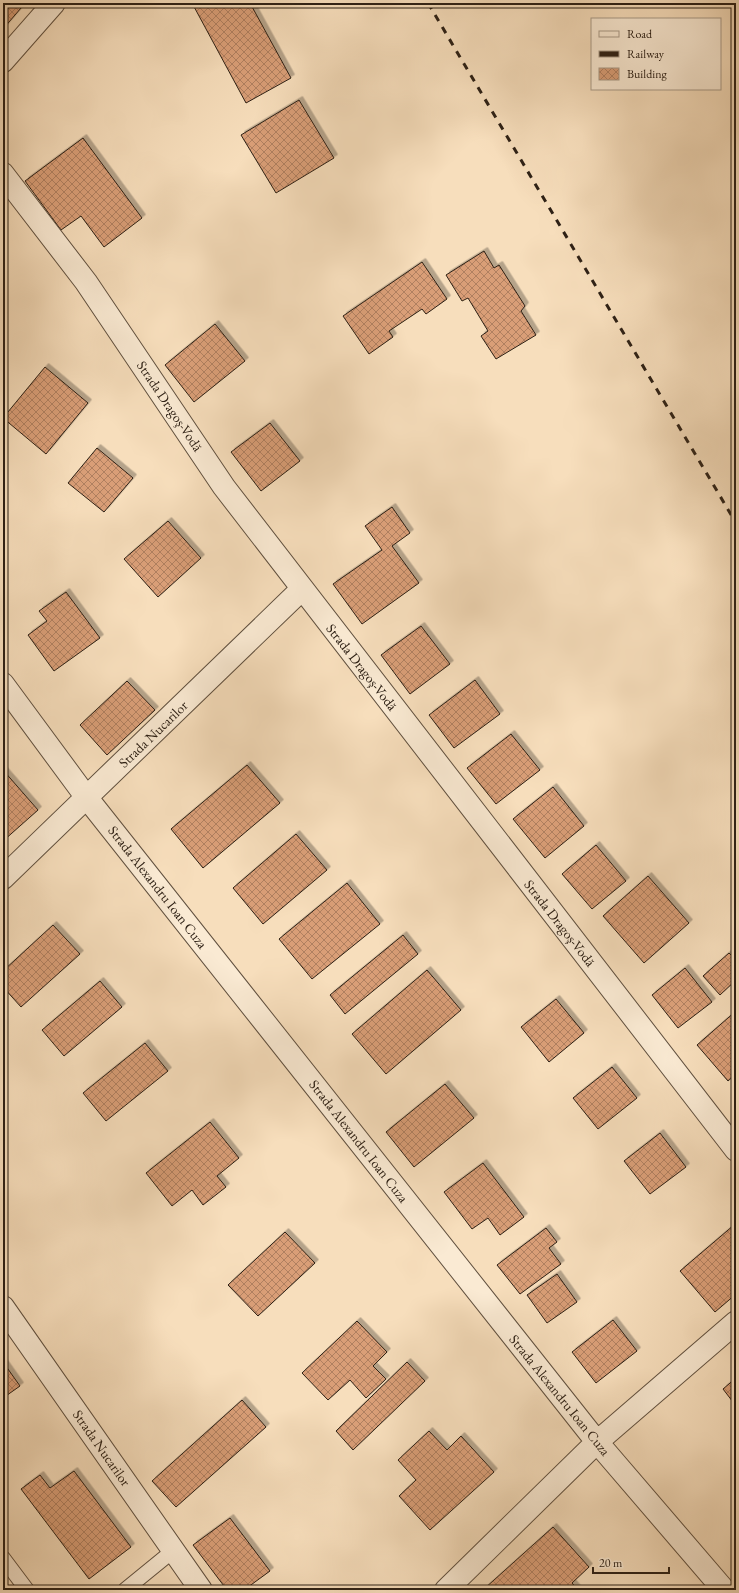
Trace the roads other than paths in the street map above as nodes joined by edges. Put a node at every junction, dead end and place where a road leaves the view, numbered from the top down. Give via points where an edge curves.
1 (54, 3) edge
2 (3, 61) edge
3 (3, 174) edge
4 (302, 589) junction
5 (3, 684) edge
6 (87, 798) junction
7 (3, 878) edge
8 (736, 1150) edge
9 (3, 1307) edge
10 (736, 1322) edge
11 (597, 1442) junction
12 (174, 1550) junction
13 (3, 1558) edge
14 (27, 1590) edge
15 (125, 1590) edge
16 (201, 1590) edge
17 (446, 1590) edge
18 (724, 1590) edge

1 - 2 street
3 - 4 street, Strada Dragoş-Vodă via 86,282 224,487
4 - 6 street, Strada Nucarilor
4 - 8 street, Strada Dragoş-Vodă
5 - 6 street, Strada Alexandru Ioan Cuza
6 - 7 street, Strada Nucarilor
6 - 11 street, Strada Alexandru Ioan Cuza
9 - 12 street, Strada Nucarilor
10 - 11 street
11 - 17 street
11 - 18 street, Strada Alexandru Ioan Cuza
12 - 15 lane
12 - 16 street, Strada Nucarilor
13 - 14 lane

